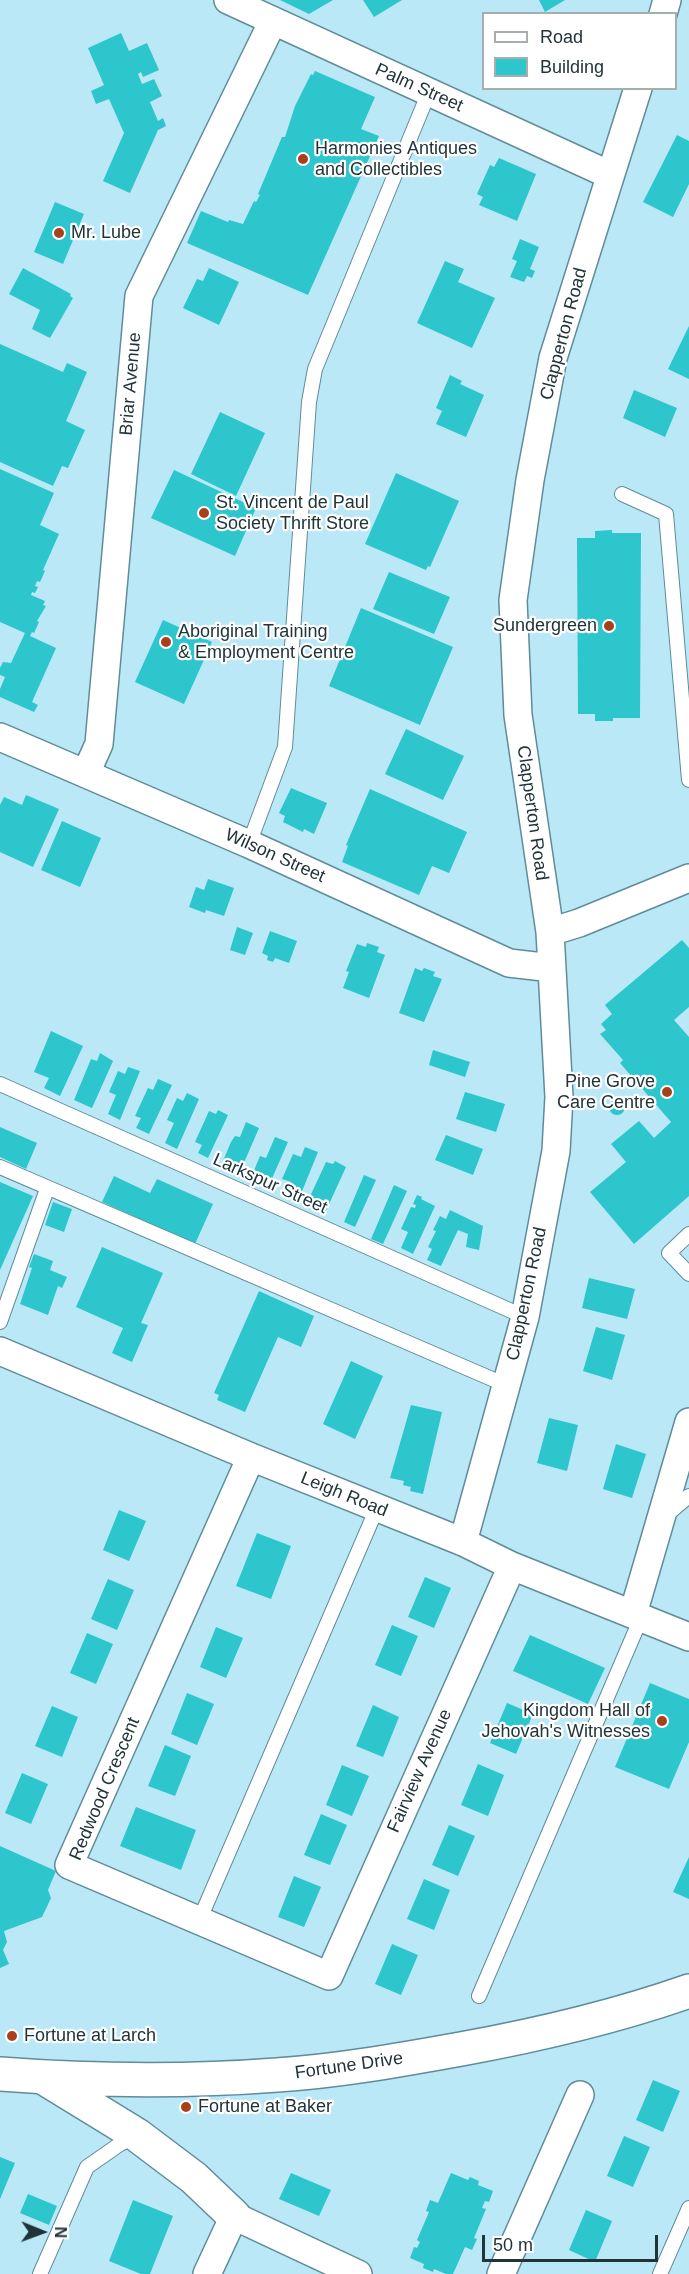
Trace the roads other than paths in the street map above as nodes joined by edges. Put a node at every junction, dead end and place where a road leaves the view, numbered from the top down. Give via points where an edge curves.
1 (228, 0) edge
2 (273, 21) junction
3 (637, 90) edge
4 (429, 92) junction
5 (610, 175) junction
6 (622, 494) dead end
7 (685, 694) edge
8 (0, 736) edge
9 (86, 773) junction
10 (689, 780) edge
11 (249, 844) junction
12 (689, 878) edge
13 (550, 932) junction
14 (552, 968) junction
15 (0, 1084) edge
16 (0, 1167) edge
17 (47, 1189) junction
18 (689, 1234) edge
19 (689, 1274) edge
20 (525, 1317) junction
21 (0, 1322) edge
22 (0, 1351) edge
23 (506, 1385) junction
24 (689, 1422) edge
25 (251, 1457) junction
26 (689, 1496) edge
27 (377, 1508) junction
28 (659, 1521) junction
29 (463, 1542) junction
30 (512, 1566) junction
31 (637, 1616) junction
32 (689, 1637) edge
33 (199, 1921) junction
34 (328, 1976) joint
35 (689, 1991) edge
36 (479, 1995) dead end
37 (0, 2074) edge
38 (43, 2078) junction
39 (580, 2096) dead end
40 (137, 2135) junction
41 (689, 2208) edge
42 (234, 2216) junction
43 (351, 2273) edge
44 (40, 2274) edge
45 (207, 2274) edge
46 (501, 2274) edge
47 (660, 2274) edge

1 - 2 street, Palm Street
2 - 4 street, Palm Street
2 - 9 street, Briar Avenue via 139,296 99,744
3 - 5 street, Clapperton Road
4 - 5 street, Palm Street
4 - 11 lane via 315,369 309,402 285,747
5 - 13 street, Clapperton Road via 554,358 530,480 513,600 518,715
6 - 7 lane via 666,514
7 - 10 lane
8 - 9 street, Wilson Street
9 - 11 street, Wilson Street
11 - 14 street, Wilson Street via 509,963
12 - 13 street
13 - 14 street, Clapperton Road
14 - 20 street, Clapperton Road via 559,1097 556,1151
15 - 20 lane, Larkspur Street
16 - 17 lane
17 - 21 lane
17 - 23 lane
18 - 19 lane via 669,1253
20 - 23 street, Clapperton Road
22 - 25 street, Leigh Road
23 - 29 street, Clapperton Road
24 - 28 street
25 - 27 street, Leigh Road
25 - 33 street, Redwood Crescent via 69,1865
26 - 28 lane
27 - 29 street, Leigh Road
27 - 33 lane
28 - 31 street
29 - 30 street, Leigh Road
30 - 31 street, Leigh Road
30 - 34 street, Fairview Avenue
31 - 32 street, Leigh Road
31 - 36 lane
33 - 34 street, Redwood Crescent
35 - 38 main road, Fortune Drive via 539,2034 389,2062 278,2075 162,2080
37 - 38 main road, Fortune Drive
38 - 40 main road
39 - 46 street
40 - 42 main road via 194,2178
40 - 44 lane via 87,2167
41 - 47 lane
42 - 43 street
42 - 45 street

